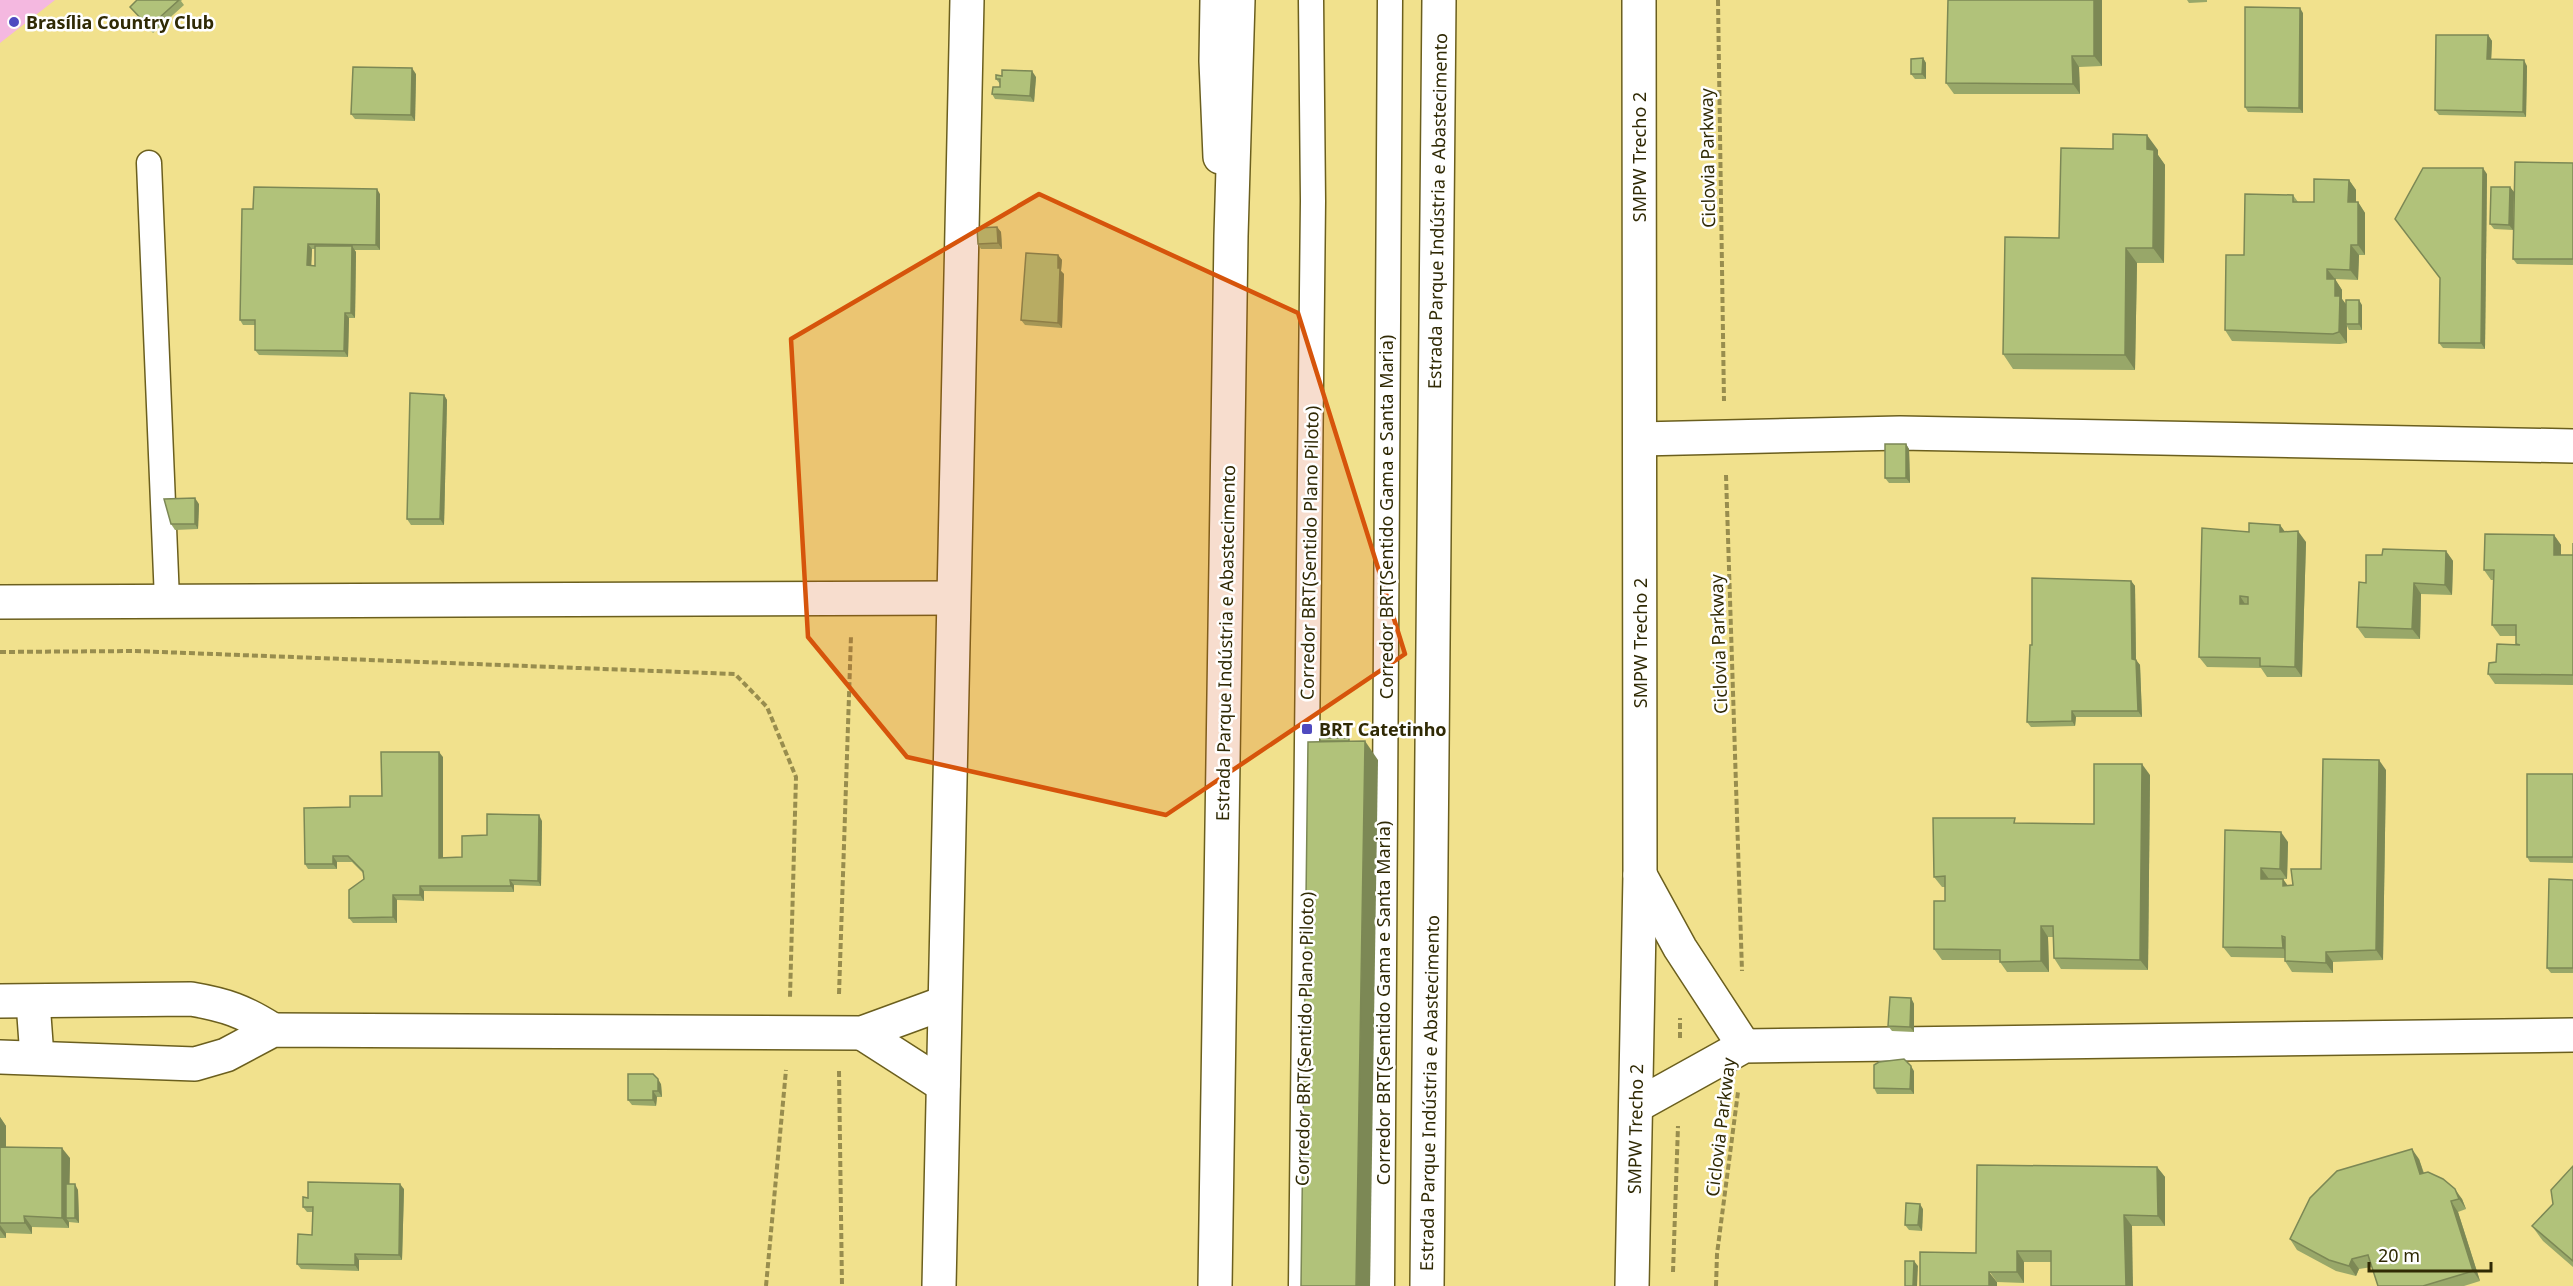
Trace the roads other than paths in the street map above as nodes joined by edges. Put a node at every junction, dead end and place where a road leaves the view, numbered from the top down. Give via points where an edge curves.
1 (967, 0) edge
2 (1217, 0) edge
3 (1238, 0) edge
4 (1311, 0) edge
5 (1390, 0) edge
6 (1439, 0) edge
7 (1639, 0) edge
8 (149, 163) dead end
9 (1231, 236) junction
10 (1640, 439) junction
11 (2573, 447) edge
12 (953, 598) junction
13 (167, 600) junction
14 (0, 602) edge
15 (1640, 875) junction
16 (0, 1001) edge
17 (33, 1002) junction
18 (944, 1003) junction
19 (273, 1030) junction
20 (850, 1033) junction
21 (2573, 1035) edge
22 (1744, 1046) junction
23 (0, 1057) edge
24 (37, 1057) junction
25 (943, 1085) junction
26 (1636, 1106) junction
27 (939, 1286) edge
28 (1215, 1286) edge
29 (1301, 1286) edge
30 (1382, 1286) edge
31 (1427, 1286) edge
32 (1632, 1286) edge

1 - 12 main road
2 - 9 main road via 1221,174
3 - 9 main road, Estrada Parque Indústria e Abastecimento
4 - 29 lane, Corredor BRT(Sentido Plano Piloto) via 1313,224
5 - 30 lane, Corredor BRT(Sentido Gama e Santa Maria)
6 - 31 main road, Estrada Parque Indústria e Abastecimento
7 - 10 main road, SMPW Trecho 2
8 - 13 lane
9 - 28 main road, Estrada Parque Indústria e Abastecimento
10 - 11 main road via 1900,434
10 - 15 main road, SMPW Trecho 2
12 - 13 main road
12 - 18 main road
13 - 14 main road
15 - 22 main road via 1680,948
15 - 26 main road, SMPW Trecho 2
16 - 17 main road
17 - 19 main road via 191,999 220,1003 244,1012
17 - 24 main road
18 - 20 main road
18 - 25 main road
19 - 20 main road
19 - 24 main road via 226,1055 195,1064
20 - 25 main road
21 - 22 main road
22 - 26 main road
23 - 24 main road
25 - 27 main road
26 - 32 main road, SMPW Trecho 2

